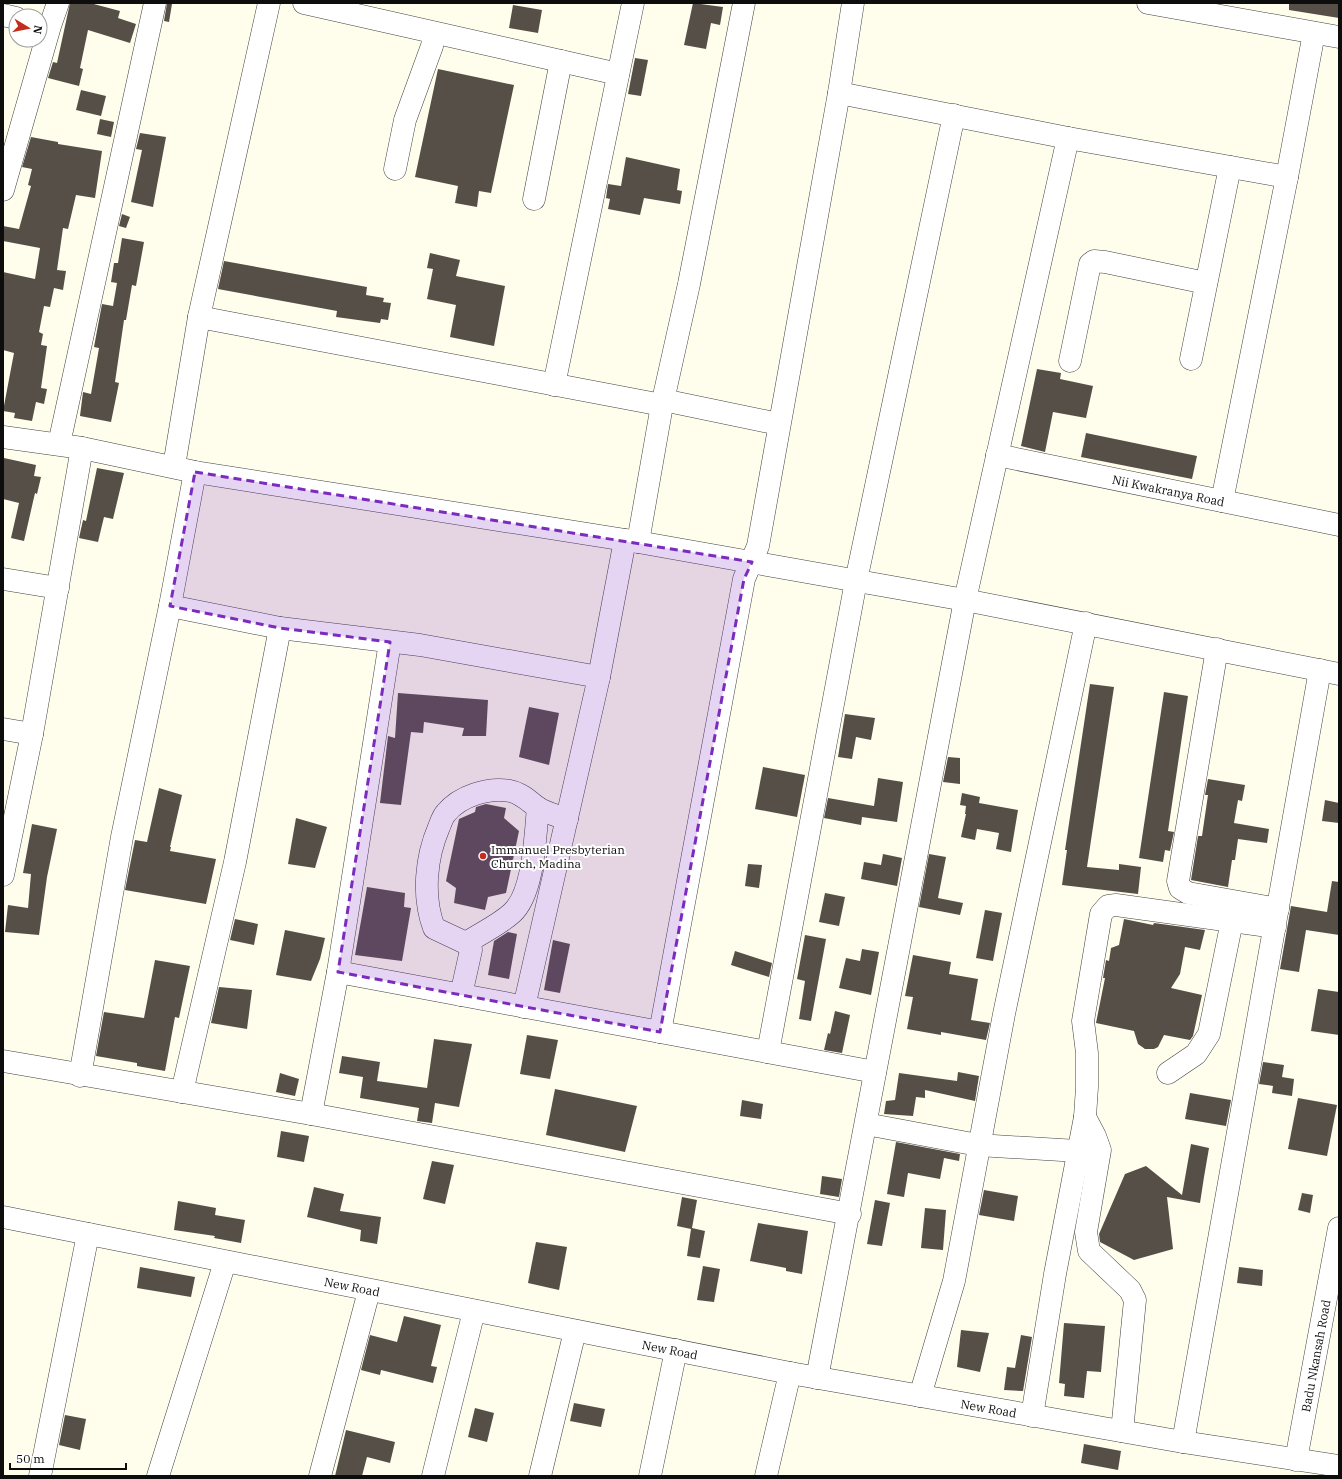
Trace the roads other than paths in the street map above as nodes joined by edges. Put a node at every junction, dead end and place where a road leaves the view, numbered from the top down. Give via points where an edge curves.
1 (58, 3) edge
2 (155, 3) edge
3 (269, 3) edge
4 (304, 3) edge
5 (633, 3) edge
6 (744, 3) edge
7 (853, 3) edge
8 (1148, 3) edge
9 (48, 20) edge
10 (434, 33) junction
11 (1314, 33) junction
12 (1339, 38) edge
13 (39, 48) edge
14 (561, 61) junction
15 (618, 74) junction
16 (839, 93) junction
17 (954, 115) junction
18 (1068, 138) junction
19 (7, 164) edge
20 (1230, 167) junction
21 (395, 169) dead end
22 (1287, 177) junction
23 (3, 190) edge
24 (534, 199) dead end
25 (1206, 283) junction
26 (199, 317) junction
27 (1191, 359) dead end
28 (1070, 361) dead end
29 (554, 385) junction
30 (662, 403) junction
31 (779, 424) junction
32 (3, 437) edge
33 (59, 444) junction
34 (82, 448) junction
35 (997, 455) junction
36 (174, 466) junction
37 (195, 472) junction
38 (1222, 501) junction
39 (1339, 525) edge
40 (631, 541) junction
41 (752, 562) junction
42 (3, 579) edge
43 (856, 581) junction
44 (58, 588) junction
45 (965, 600) junction
46 (170, 606) junction
47 (1086, 623) junction
48 (280, 628) junction
49 (390, 642) junction
50 (1217, 649) junction
51 (1329, 672) edge
52 (599, 677) junction
53 (3, 729) edge
54 (32, 734) junction
55 (538, 808) junction
56 (566, 819) junction
57 (6, 844) edge
58 (3, 875) edge
59 (1276, 918) junction
60 (1232, 921) junction
61 (466, 943) junction
62 (338, 972) junction
63 (461, 995) junction
64 (524, 1007) junction
65 (660, 1032) junction
66 (768, 1052) junction
67 (3, 1062) edge
68 (876, 1072) junction
69 (1168, 1073) dead end
70 (80, 1076) junction
71 (182, 1092) junction
72 (311, 1114) junction
73 (1085, 1118) junction
74 (866, 1124) junction
75 (978, 1145) junction
76 (1078, 1150) junction
77 (850, 1214) junction
78 (3, 1217) edge
79 (1339, 1228) edge
80 (88, 1234) junction
81 (225, 1262) junction
82 (369, 1290) junction
83 (474, 1311) junction
84 (575, 1331) junction
85 (676, 1350) junction
86 (790, 1373) junction
87 (817, 1378) junction
88 (920, 1396) junction
89 (1032, 1416) junction
90 (1122, 1432) junction
91 (1184, 1442) junction
92 (1296, 1460) junction
93 (1339, 1466) edge
94 (40, 1476) edge
95 (158, 1476) edge
96 (320, 1476) edge
97 (433, 1476) edge
98 (540, 1476) edge
99 (650, 1476) edge
100 (766, 1476) edge

1 - 9 street
2 - 33 street
3 - 26 street
4 - 10 street
5 - 15 street
6 - 30 street via 689,284
7 - 16 street
8 - 11 street
10 - 14 street
10 - 21 street via 432,46 405,120
11 - 12 street
11 - 22 street
13 - 19 street
14 - 15 street
14 - 24 street
15 - 29 street
16 - 17 street
16 - 31 street
17 - 18 street
17 - 43 street
18 - 20 street
18 - 35 street
19 - 23 street
20 - 22 street
20 - 25 street
22 - 38 street
25 - 27 street
25 - 28 street via 1094,261 1090,264
26 - 29 street
26 - 36 street
29 - 30 street
30 - 31 street
30 - 40 street
31 - 41 street via 758,546
32 - 33 street
33 - 34 street
34 - 36 street
34 - 44 street
35 - 38 street, Nii Kwakranya Road
35 - 45 street
36 - 37 street
37 - 40 street
37 - 46 street
38 - 39 street, Nii Kwakranya Road
40 - 41 street
40 - 52 street
41 - 43 street
41 - 65 street via 743,584
42 - 44 street
43 - 45 street
43 - 66 street
44 - 54 street
45 - 47 street
45 - 68 street
46 - 48 street
46 - 70 street via 122,837
47 - 50 street
47 - 75 street
48 - 49 street
48 - 71 street via 235,862
49 - 52 street
49 - 62 street
50 - 51 street
50 - 59 street via 1178,881 1180,888 1188,893
51 - 59 street
52 - 56 street
53 - 54 street
54 - 57 street
55 - 56 street
55 - 61 street via 534,850 525,894 518,906 505,918
55 - 61 street via 523,796 510,791 488,791 458,802 445,813 428,863 426,885 430,919 434,928
56 - 64 street
57 - 58 street
59 - 60 street
59 - 91 street
60 - 69 street via 1209,1034 1196,1054
60 - 73 street via 1116,904 1108,906 1101,914 1083,1021 1087,1053
61 - 63 street via 470,945 470,950
62 - 63 street
62 - 72 street
63 - 64 street
64 - 65 street
65 - 66 street
66 - 68 street
67 - 70 street
68 - 74 street
70 - 71 street
71 - 72 street
72 - 77 street
73 - 76 street
73 - 90 street via 1100,1150 1086,1232 1089,1251 1130,1290 1135,1300
74 - 75 street
74 - 77 street
75 - 76 street
75 - 88 street via 954,1281
76 - 89 street
77 - 87 street
78 - 80 street, New Road
79 - 92 street, Badu Nkansah Road
80 - 81 street, New Road
80 - 94 street
81 - 82 street, New Road
81 - 95 street
82 - 83 street, New Road
82 - 96 street
83 - 84 street, New Road
83 - 97 street
84 - 85 street, New Road
84 - 98 street
85 - 86 street, New Road
85 - 99 street
86 - 87 street, New Road
86 - 100 street
87 - 88 street, New Road
88 - 89 street, New Road
89 - 90 street, New Road
90 - 91 street, New Road
91 - 92 street, New Road
92 - 93 street, New Road

